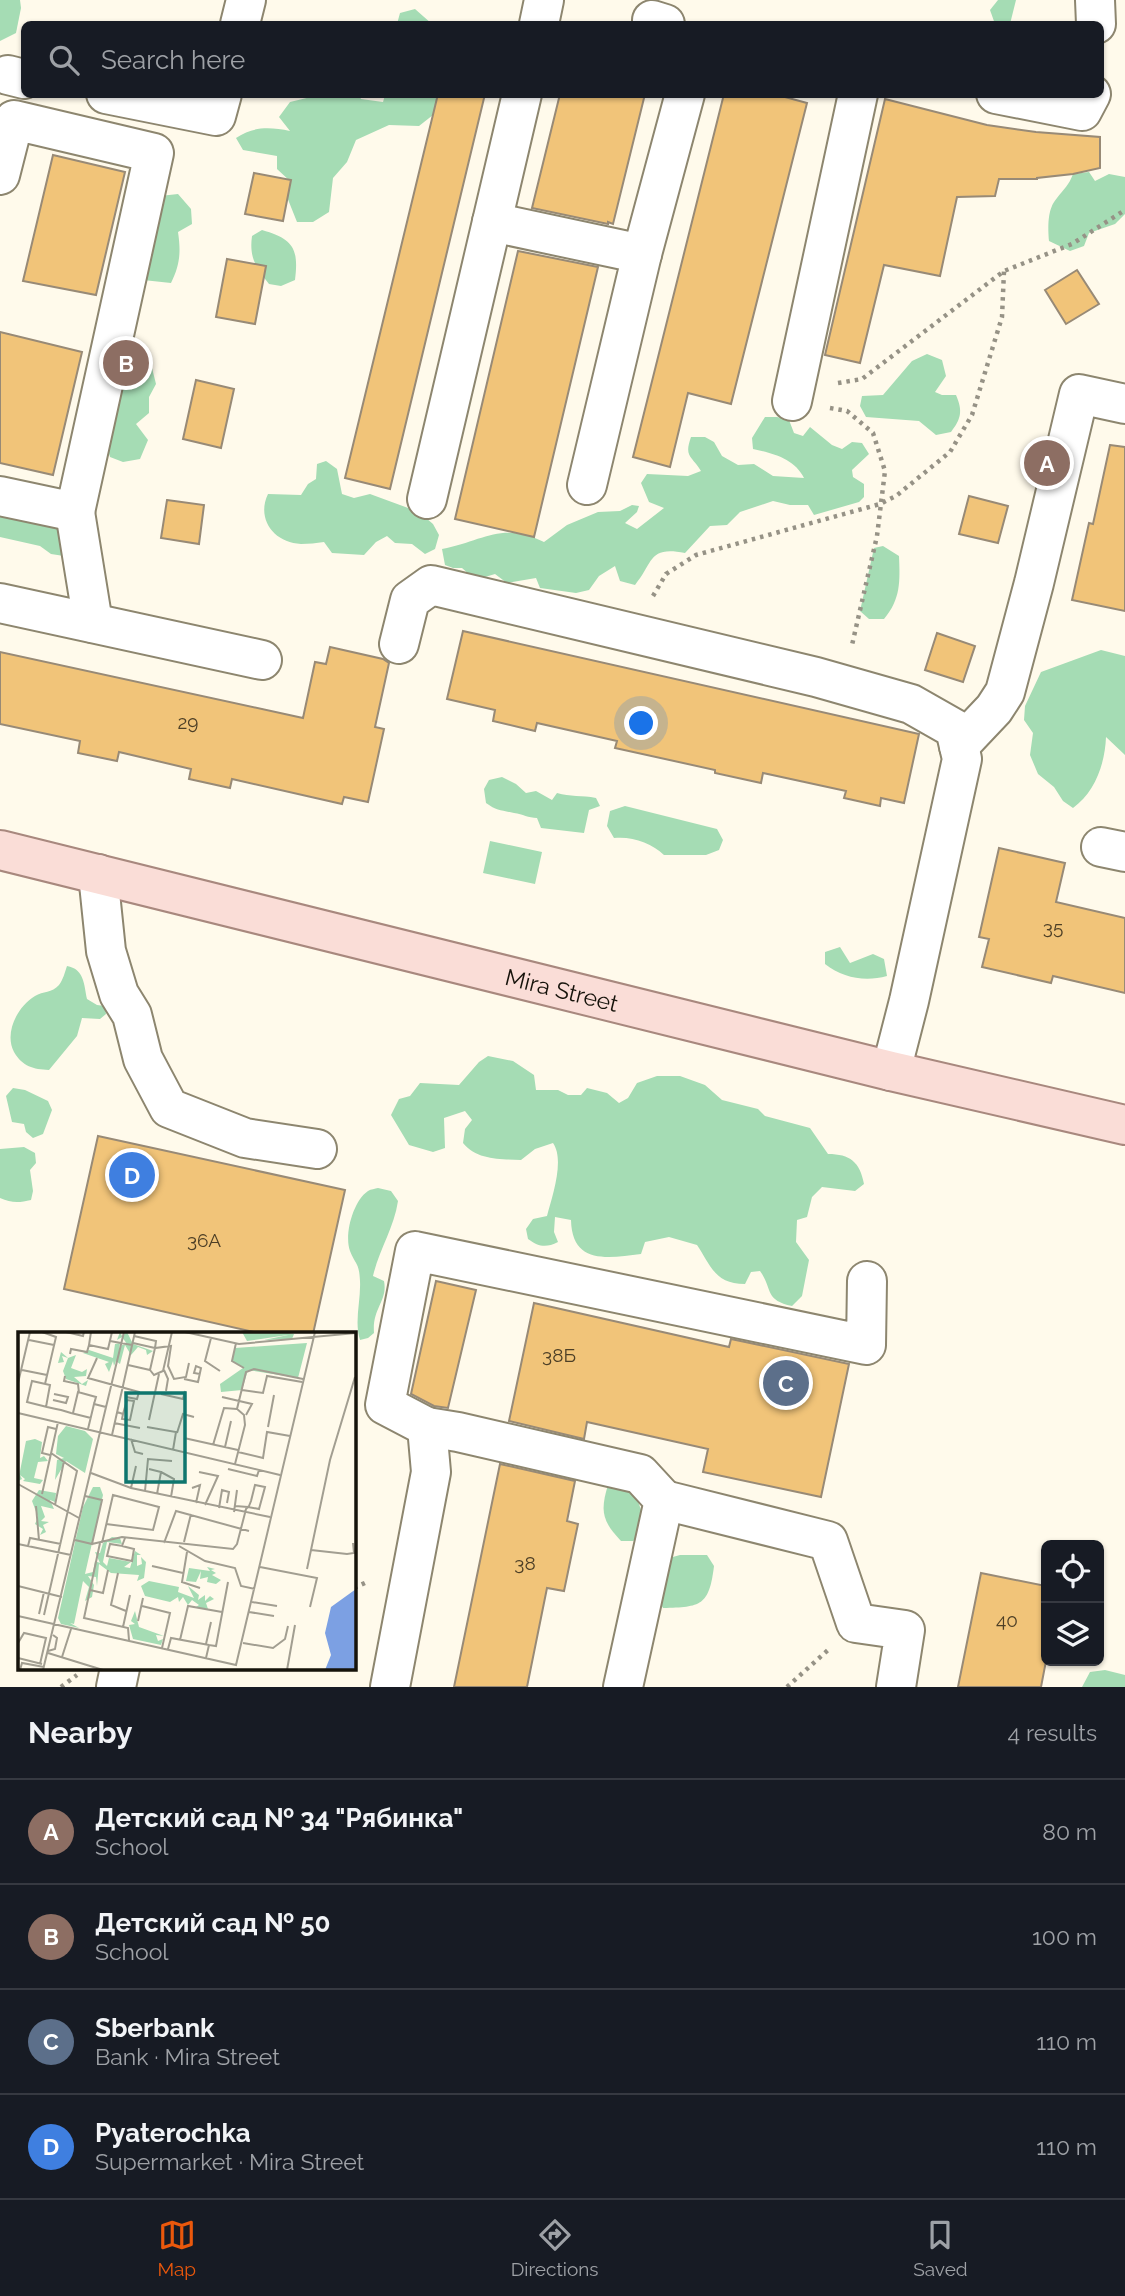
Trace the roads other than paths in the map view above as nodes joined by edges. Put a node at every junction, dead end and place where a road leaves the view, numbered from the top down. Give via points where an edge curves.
1 (246, 0) edge
2 (544, 0) edge
3 (1095, 0) edge
4 (241, 21) edge
5 (540, 21) edge
6 (1096, 21) edge
7 (126, 98) edge
8 (221, 98) edge
9 (521, 98) edge
10 (684, 98) edge
11 (858, 98) edge
12 (1016, 98) edge
13 (1089, 98) edge
14 (0, 175) edge
15 (492, 222) junction
16 (642, 254) junction
17 (794, 392) road end
18 (1125, 404) edge
19 (587, 485) dead end
20 (0, 496) edge
21 (427, 499) dead end
22 (75, 512) junction
23 (0, 603) edge
24 (93, 623) junction
25 (399, 644) dead end
26 (262, 660) dead end
27 (959, 746) junction
28 (0, 850) edge
29 (98, 874) junction
30 (891, 1070) junction
31 (1125, 1125) edge
32 (317, 1149) dead end
33 (867, 1281) dead end
34 (427, 1427) junction
35 (664, 1500) junction
36 (390, 1687) edge
37 (623, 1687) edge
38 (896, 1687) edge

1 - 4 lane
2 - 5 lane
3 - 6 lane
7 - 8 lane via 216,116
9 - 15 lane
10 - 16 lane
11 - 17 lane
12 - 13 lane via 1082,111
14 - 22 lane via 14,120 154,153
15 - 16 lane
15 - 21 lane
16 - 19 lane
18 - 27 lane via 1079,394 1005,692
20 - 22 lane
22 - 24 lane
23 - 24 lane
24 - 26 lane
25 - 27 lane via 410,600 431,586 911,704 955,729
27 - 30 lane via 962,759
28 - 29 main road, Mira Street
29 - 30 main road, Mira Street
29 - 32 lane via 106,951 119,994 132,1015 143,1059 169,1108 244,1138
30 - 31 main road, Mira Street
33 - 34 lane via 866,1345 415,1251 385,1405
34 - 35 lane via 640,1474
34 - 36 lane via 431,1472
35 - 37 lane
35 - 38 lane via 828,1541 856,1623 905,1630

